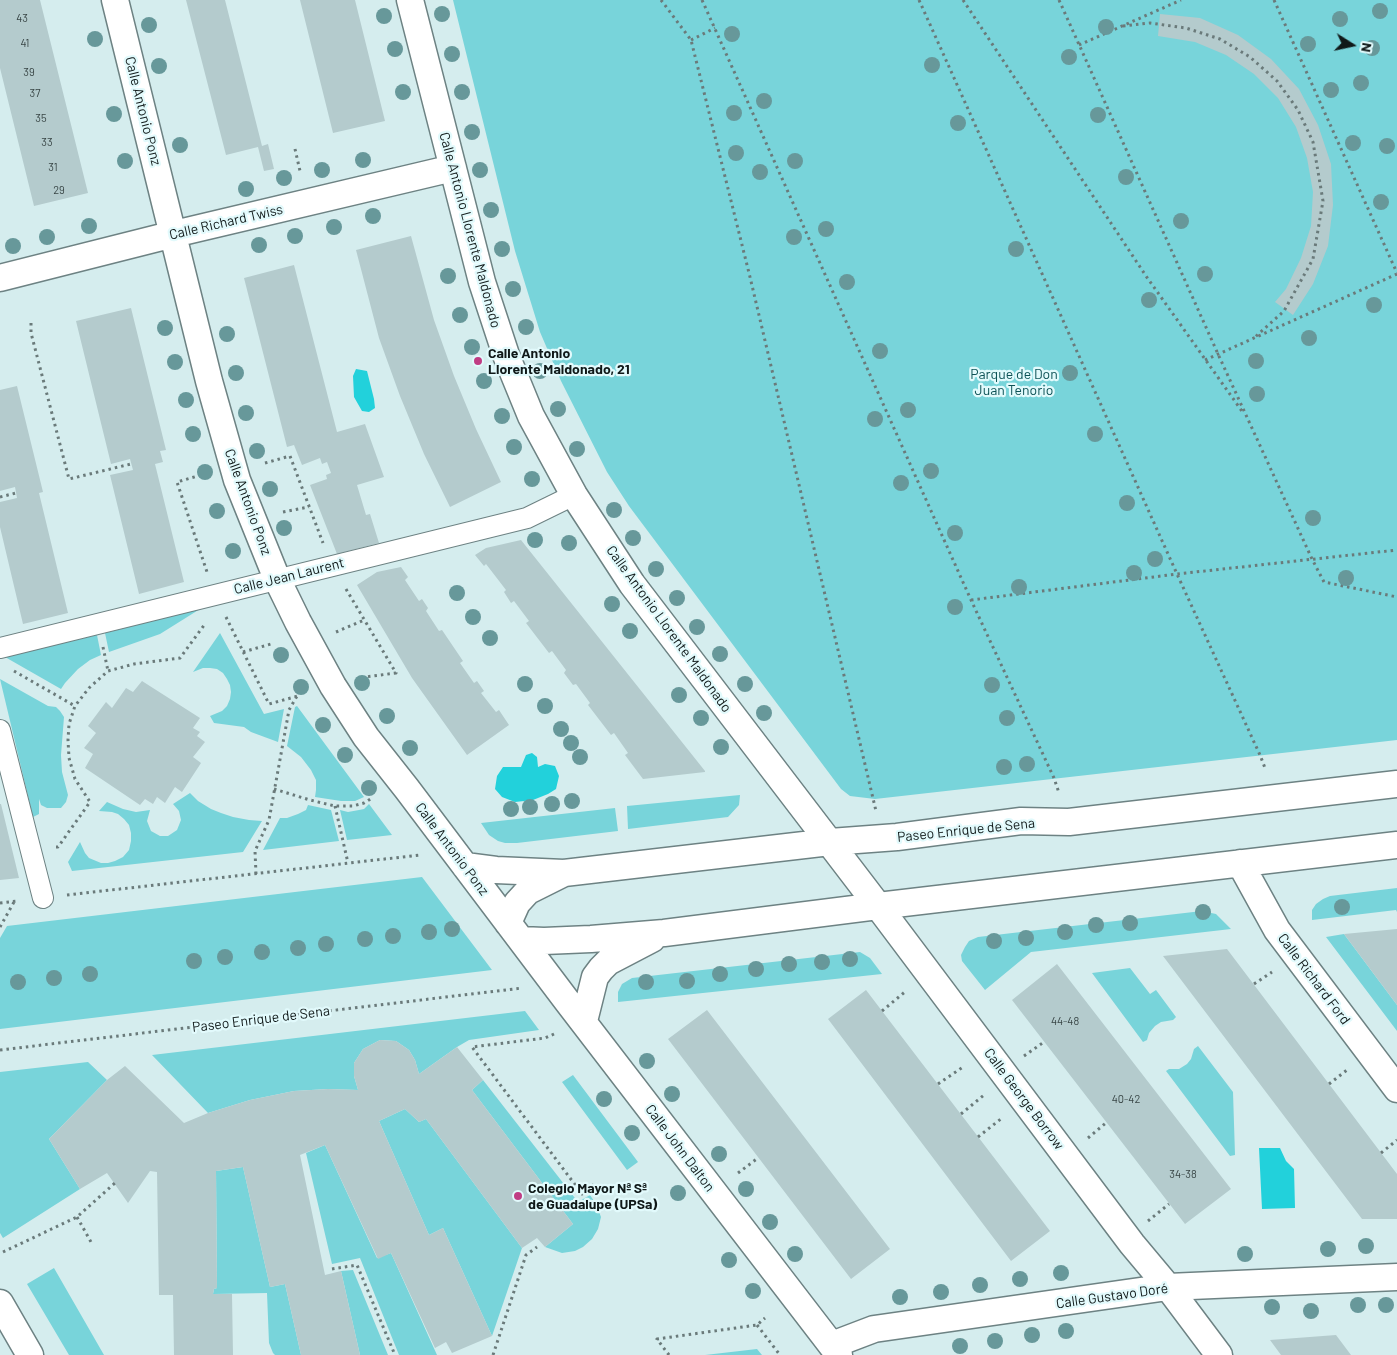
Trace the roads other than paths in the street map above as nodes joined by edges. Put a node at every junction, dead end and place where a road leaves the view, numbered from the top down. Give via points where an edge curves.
1 (115, 0) edge
2 (410, 0) edge
3 (453, 168) junction
4 (174, 234) junction
5 (0, 278) edge
6 (574, 495) junction
7 (277, 579) junction
8 (0, 648) edge
9 (0, 730) edge
10 (1397, 784) edge
11 (830, 842) junction
12 (1397, 845) edge
13 (1240, 863) junction
14 (465, 866) junction
15 (564, 873) junction
16 (42, 898) road end
17 (878, 906) junction
18 (515, 932) junction
19 (664, 933) junction
20 (584, 1022) junction
21 (1397, 1089) edge
22 (1397, 1277) edge
23 (1168, 1287) junction
24 (0, 1303) edge
25 (836, 1350) edge
26 (30, 1355) edge
27 (1219, 1355) edge

1 - 4 street, Calle Antonio Ponz
2 - 3 street, Calle Antonio Llorente Maldonado
3 - 4 street, Calle Richard Twiss
3 - 6 street, Calle Antonio Llorente Maldonado via 482,282 506,355 531,416
4 - 5 street, Calle Richard Twiss
4 - 7 street, Calle Antonio Ponz via 237,480
6 - 7 street, Calle Jean Laurent via 527,518
6 - 11 street, Calle Antonio Llorente Maldonado via 632,584
7 - 8 street, Calle Jean Laurent
7 - 14 street, Calle Antonio Ponz via 332,686
9 - 16 street
10 - 11 street, Paseo Enrique de Sena via 1069,822 1021,821
11 - 15 street, Paseo Enrique de Sena
11 - 17 street, Calle George Borrow
12 - 13 street
13 - 17 street
13 - 21 street, Calle Richard Ford via 1277,930
14 - 15 street, Paseo Enrique de Sena
14 - 18 street, Calle Antonio Ponz
15 - 18 street, Paseo Enrique de Sena via 528,891 517,903
17 - 19 street
17 - 23 street, Calle George Borrow via 1132,1244
18 - 19 street via 544,941
18 - 20 street, Calle John Dalton
19 - 20 street via 608,962 601,969 595,977
20 - 25 street, Calle John Dalton
22 - 23 street, Calle Gustavo Doré
23 - 25 street, Calle Gustavo Doré via 874,1329
23 - 27 street, Calle George Borrow
24 - 26 street

